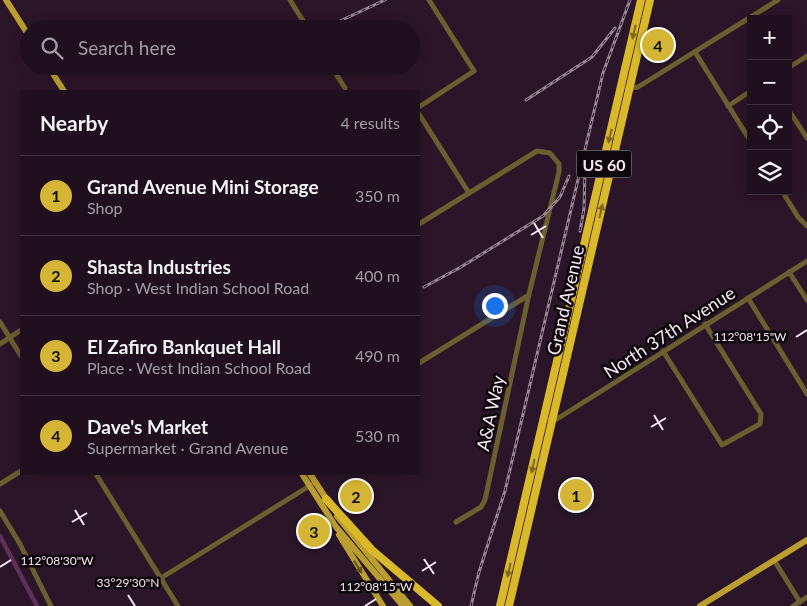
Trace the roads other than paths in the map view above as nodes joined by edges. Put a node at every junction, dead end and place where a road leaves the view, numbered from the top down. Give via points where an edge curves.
1 (6, 0) edge
2 (290, 0) edge
3 (429, 0) edge
4 (642, 0) edge
5 (650, 0) edge
6 (778, 0) edge
7 (302, 20) edge
8 (20, 22) edge
9 (695, 52) junction
10 (807, 56) edge
11 (792, 65) edge
12 (54, 75) edge
13 (337, 75) edge
14 (345, 88) dead end
15 (625, 89) junction
16 (63, 90) edge
17 (747, 94) edge
18 (420, 106) edge
19 (728, 106) junction
20 (792, 115) edge
21 (420, 116) edge
22 (747, 136) edge
23 (807, 138) edge
24 (469, 193) junction
25 (784, 195) edge
26 (420, 223) edge
27 (807, 226) edge
28 (807, 261) edge
29 (789, 272) junction
30 (529, 294) junction
31 (748, 298) junction
32 (807, 300) edge
33 (0, 322) edge
34 (705, 324) junction
35 (20, 331) edge
36 (10, 338) junction
37 (0, 344) edge
38 (663, 350) junction
39 (20, 354) edge
40 (420, 362) edge
41 (807, 394) edge
42 (549, 419) junction
43 (20, 472) edge
44 (97, 475) edge
45 (303, 475) edge
46 (310, 475) edge
47 (0, 484) edge
48 (312, 484) junction
49 (326, 499) junction
50 (0, 511) edge
51 (456, 522) dead end
52 (336, 527) junction
53 (517, 535) junction
54 (807, 540) edge
55 (524, 543) junction
56 (774, 560) junction
57 (518, 568) junction
58 (161, 578) junction
59 (807, 597) edge
60 (800, 602) junction
61 (51, 606) edge
62 (178, 606) edge
63 (383, 606) edge
64 (403, 606) edge
65 (410, 606) edge
66 (438, 606) edge
67 (500, 606) edge
68 (509, 606) edge
69 (515, 606) edge
70 (700, 606) edge
71 (792, 606) edge

1 - 8 main road
2 - 7 street
3 - 18 street via 474,71
4 -> 15 highway, Grand Avenue / US 60
5 - 15 highway, Grand Avenue / US 60
6 - 9 street
9 - 15 street
9 - 19 street
10 - 11 street
12 - 16 main road
13 - 14 street
15 - 42 highway, Grand Avenue / US 60
17 - 19 street
19 - 22 street
20 - 23 street
21 - 24 street
24 - 26 street
24 - 30 street, A&A Way via 540,150 546,150 556,158 560,168
25 - 27 street
28 - 29 street, North 37th Avenue
29 - 31 street, North 37th Avenue
29 - 32 street
30 - 40 street
30 - 51 street, A&A Way via 485,500 481,507
31 - 34 street, North 37th Avenue
31 - 41 street
33 - 36 street
34 - 38 street, North 37th Avenue
34 - 38 street via 761,414 760,424 722,445
35 - 36 street
36 - 37 street
36 - 39 street
38 - 42 street, North 37th Avenue via 635,371
42 -> 53 highway, Grand Avenue / US 60
42 - 55 highway, Grand Avenue / US 60
43 - 47 street
44 - 58 street
45 - 48 main road
46 - 48 main road
48 - 49 main road
48 - 52 main road
48 - 58 street
49 - 65 main road via 344,526
49 - 66 highway via 372,550
50 - 61 street
52 -> 63 main road
52 - 64 main road
53 - 55 highway
53 -> 67 highway, Grand Avenue / US 60
54 - 56 main road
55 - 57 highway, Grand Avenue / US 60
56 - 60 street
56 - 70 main road
57 - 68 highway, Grand Avenue / US 60
57 - 69 highway
58 - 62 street
59 - 60 street
60 - 71 street

